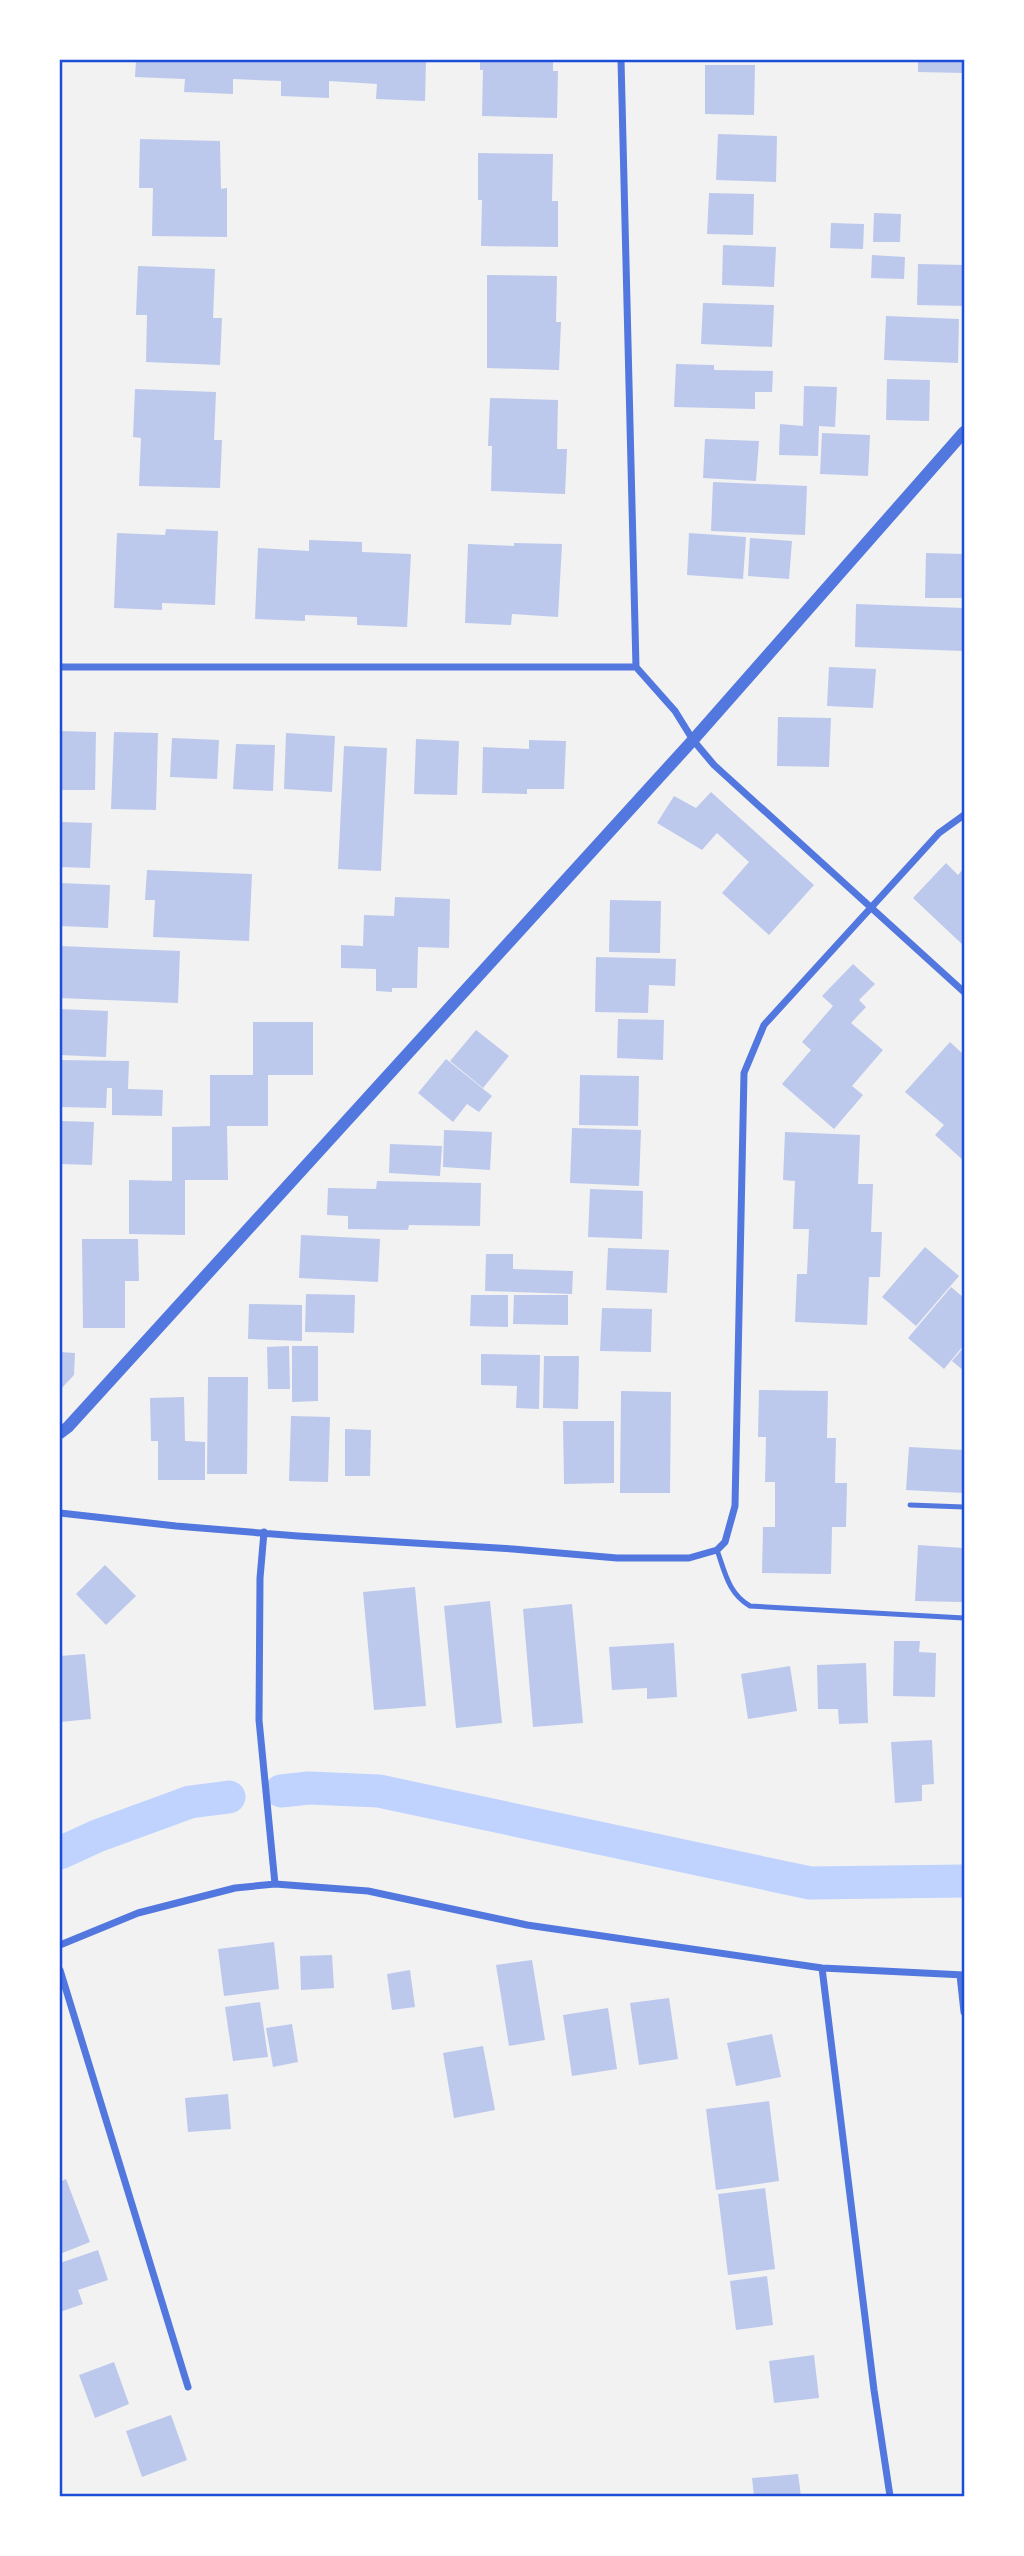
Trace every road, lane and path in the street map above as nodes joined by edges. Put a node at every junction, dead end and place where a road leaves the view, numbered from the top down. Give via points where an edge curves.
1 (621, 60) edge
2 (964, 432) edge
3 (60, 667) edge
4 (636, 667) junction
5 (693, 740) junction
6 (964, 815) edge
7 (870, 907) junction
8 (964, 992) edge
9 (60, 1433) edge
10 (910, 1505) dead end
11 (964, 1507) edge
12 (60, 1513) edge
13 (264, 1532) junction
14 (718, 1550) junction
15 (964, 1619) edge
16 (275, 1884) junction
17 (60, 1945) edge
18 (822, 1968) junction
19 (60, 1970) edge
20 (962, 1975) edge
21 (964, 2012) edge
22 (188, 2387) dead end
23 (890, 2497) edge

1 - 4 street
2 - 5 street
3 - 4 street
4 - 5 street via 675,711
5 - 7 street via 714,765
5 - 9 street
6 - 7 street via 939,833
7 - 8 street
7 - 14 street via 764,1025 744,1073 735,1506
10 - 11 lane
12 - 13 street
13 - 14 street via 617,1558 689,1558
13 - 16 street via 259,1720
14 - 15 lane via 732,1591 750,1606
16 - 17 street via 235,1888 138,1913
16 - 18 street via 368,1891 527,1925
18 - 20 street
18 - 23 street
19 - 22 street
20 - 21 street

